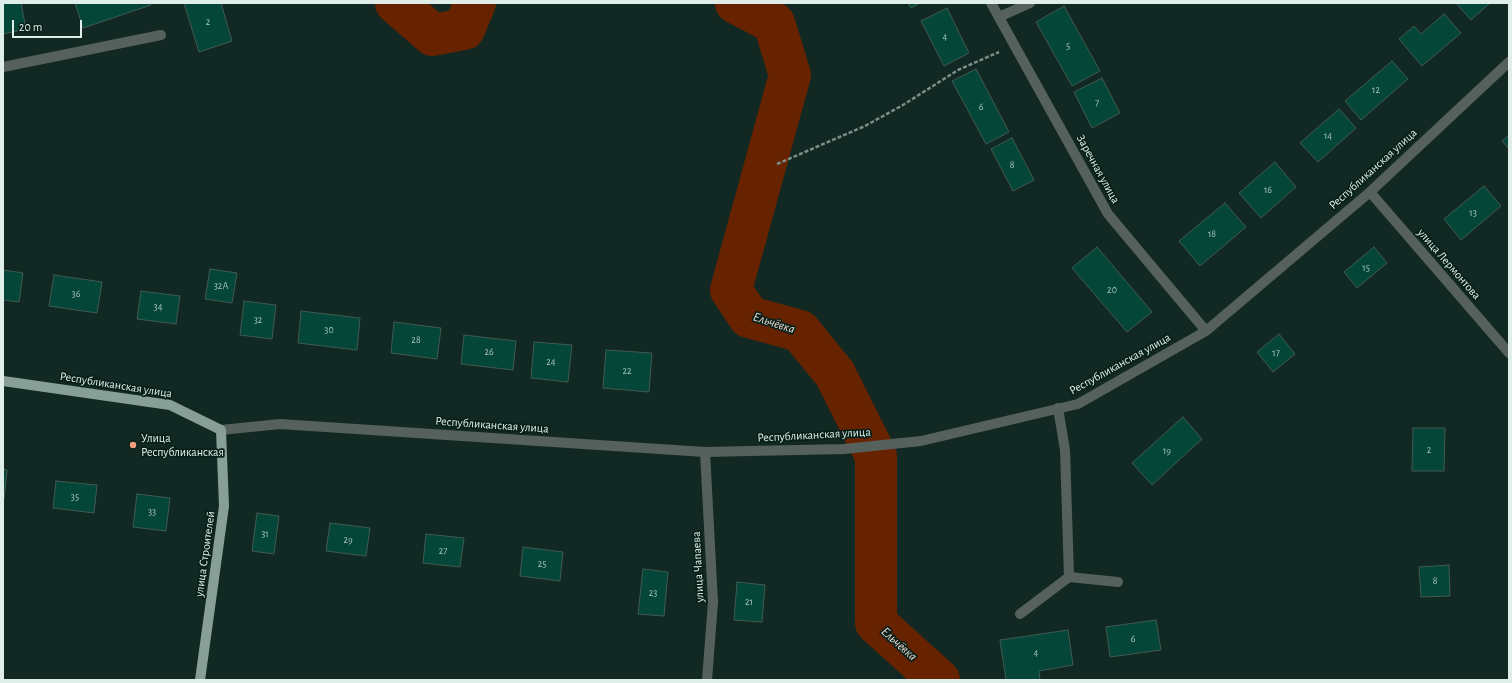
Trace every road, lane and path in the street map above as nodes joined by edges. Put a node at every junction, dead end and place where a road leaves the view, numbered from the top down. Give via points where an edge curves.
1 (991, 3) edge
2 (1030, 3) edge
3 (999, 17) junction
4 (161, 35) dead end
5 (1014, 45) junction
6 (1509, 62) edge
7 (3, 67) edge
8 (777, 164) dead end
9 (1370, 192) junction
10 (1206, 331) junction
11 (1509, 353) edge
12 (3, 381) edge
13 (1058, 408) junction
14 (221, 430) junction
15 (705, 452) junction
16 (1068, 577) junction
17 (1118, 582) dead end
18 (1020, 614) dead end
19 (200, 680) edge
20 (707, 680) edge

1 - 3 street, Заречная улица
2 - 3 street
3 - 5 street, Заречная улица
4 - 7 street
5 - 8 path via 958,70 865,126
5 - 10 street, Заречная улица via 1108,214
6 - 9 street, Республиканская улица
9 - 10 street, Республиканская улица
9 - 11 street, улица Лермонтова
10 - 13 street, Республиканская улица via 1078,404
12 - 14 main road, Республиканская улица via 170,405
13 - 15 street, Республиканская улица via 922,441 844,449
13 - 16 street via 1065,450
14 - 15 street, Республиканская улица via 280,424
14 - 19 main road, улица Строителей via 224,506
15 - 20 street, улица Чапаева via 713,602
16 - 17 street
16 - 18 street

